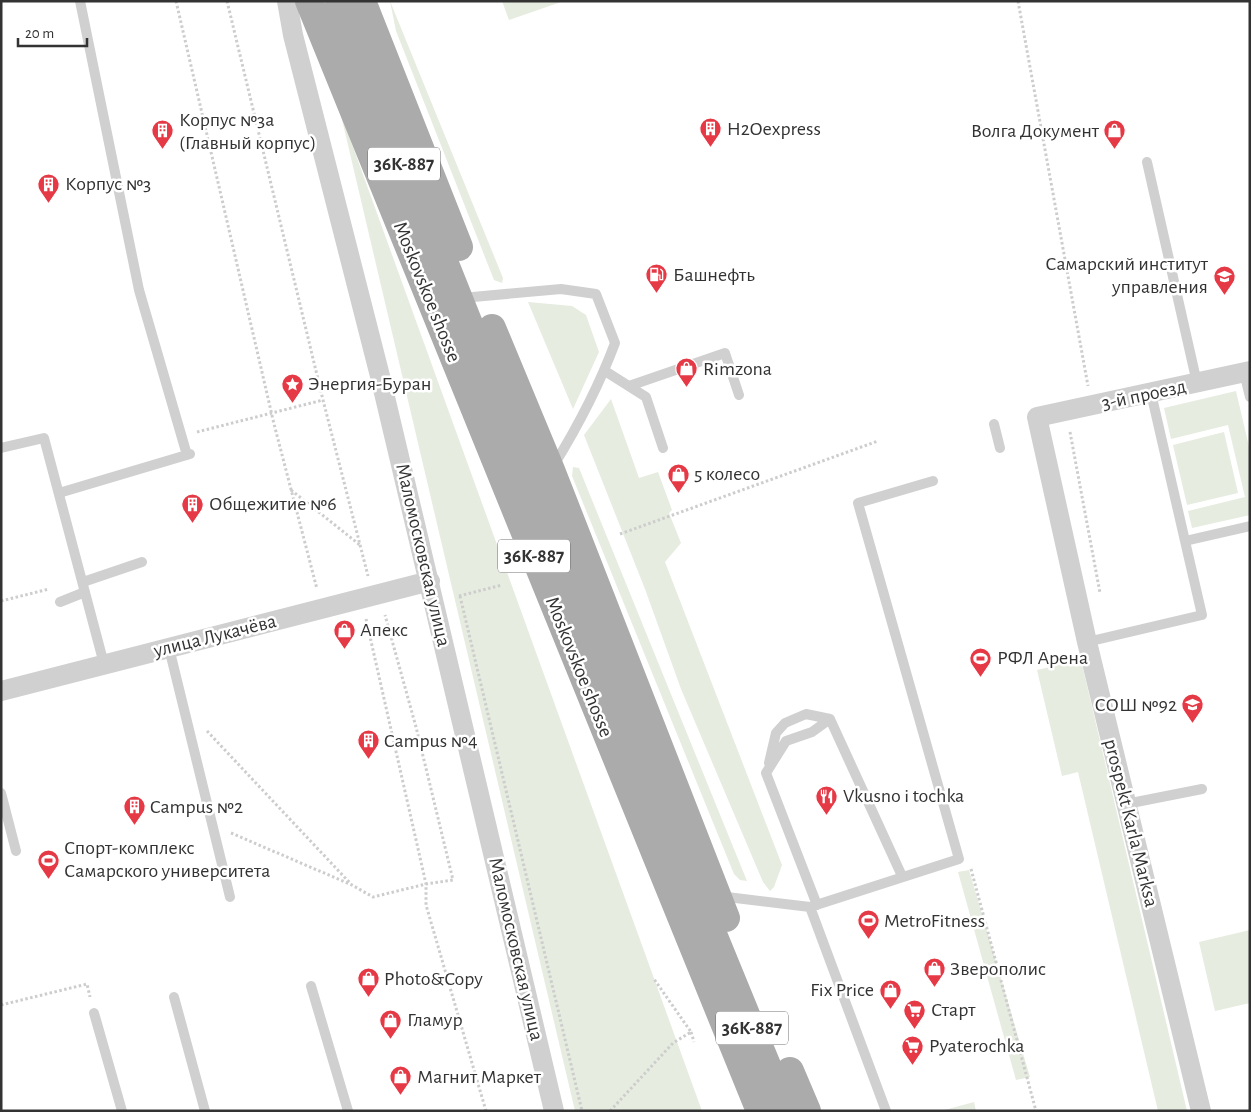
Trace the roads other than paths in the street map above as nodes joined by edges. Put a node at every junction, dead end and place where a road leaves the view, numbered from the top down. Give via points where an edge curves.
1 (80, 1) edge
2 (287, 1) edge
3 (309, 1) edge
4 (339, 1) edge
5 (362, 1) edge
6 (1146, 162) dead end
7 (469, 297) junction
8 (605, 371) junction
9 (1247, 371) edge
10 (1197, 383) junction
11 (629, 386) junction
12 (1151, 393) junction
13 (739, 395) dead end
14 (1250, 397) edge
15 (1037, 417) joint
16 (994, 424) dead end
17 (1, 448) edge
18 (663, 448) dead end
19 (1000, 448) dead end
20 (544, 481) junction
21 (933, 481) dead end
22 (59, 493) junction
23 (1250, 526) edge
24 (1185, 541) junction
25 (142, 562) dead end
26 (430, 581) junction
27 (84, 587) junction
28 (60, 602) dead end
29 (1087, 642) junction
30 (169, 648) junction
31 (104, 664) junction
32 (1, 691) edge
33 (830, 719) junction
34 (766, 773) junction
35 (1202, 789) dead end
36 (1, 793) edge
37 (3, 804) edge
38 (1126, 804) junction
39 (16, 852) dead end
40 (902, 876) junction
41 (706, 895) junction
42 (230, 897) dead end
43 (813, 906) junction
44 (311, 986) dead end
45 (174, 997) dead end
46 (94, 1013) road end
47 (122, 1111) edge
48 (205, 1111) edge
49 (348, 1111) edge
50 (554, 1111) edge
51 (760, 1111) edge
52 (786, 1111) edge
53 (807, 1111) edge
54 (886, 1111) edge
55 (1201, 1111) edge

1 - 22 lane via 139,290 188,454
2 - 26 street, Маломосковская улица
3 - 51 main road, Moskovskoe shosse / 36К-887
4 - 7 main road, Moskovskoe shosse / 36К-887
5 - 7 main road, Moskovskoe shosse / 36К-887
6 - 10 lane
7 - 8 lane via 561,289 596,294 615,343
7 - 20 main road, Moskovskoe shosse / 36К-887
8 - 11 lane
8 - 20 lane
9 - 10 street, 3-й проезд
9 - 14 lane
10 - 12 street, 3-й проезд
11 - 13 lane via 725,353
11 - 18 lane via 646,397
12 - 15 street, 3-й проезд
12 - 24 lane
15 - 29 street, prospekt Karla Marksa
16 - 19 lane
17 - 22 lane via 44,438
20 - 41 main road, Moskovskoe shosse / 36К-887
21 - 40 lane via 858,502 960,859
22 - 27 lane
23 - 24 lane
24 - 29 lane via 1202,615
25 - 27 lane
26 - 30 street, улица Лукачёва via 374,602 322,609
26 - 50 street, Маломосковская улица
27 - 28 lane
27 - 31 lane
29 - 38 street, prospekt Karla Marksa
30 - 31 street, улица Лукачёва
30 - 42 lane
31 - 32 street, улица Лукачёва
33 - 34 lane via 812,732 786,741
33 - 34 lane via 806,714 785,724 776,733
33 - 40 lane
34 - 43 lane
35 - 38 lane
36 - 37 lane
37 - 39 lane
38 - 55 street, prospekt Karla Marksa
40 - 43 lane
41 - 43 lane
41 - 52 main road, Moskovskoe shosse / 36К-887
41 - 53 main road, Moskovskoe shosse / 36К-887
43 - 54 lane
44 - 49 lane
45 - 48 lane
46 - 47 lane

